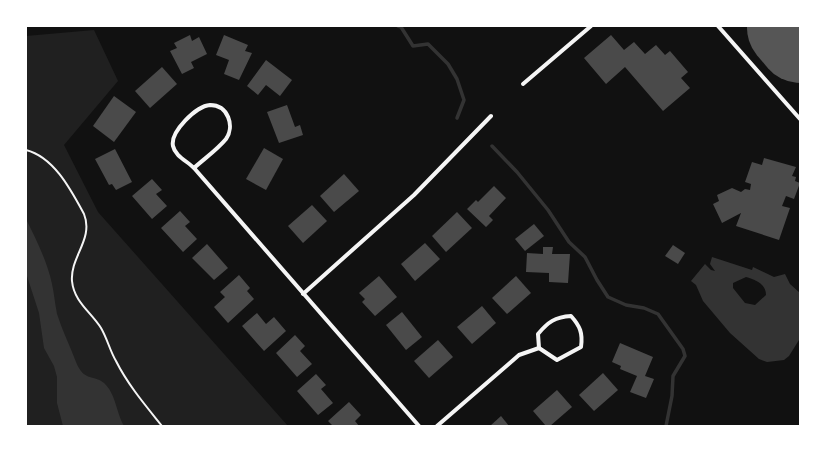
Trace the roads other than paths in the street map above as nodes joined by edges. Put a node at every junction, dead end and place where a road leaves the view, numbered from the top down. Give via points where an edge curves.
1 (591, 26) edge
2 (718, 26) edge
3 (523, 84) dead end
4 (491, 116) dead end
5 (800, 119) edge
6 (194, 168) junction
7 (303, 294) junction
8 (539, 348) junction
9 (419, 426) edge
10 (437, 426) edge

1 - 3 street
2 - 5 street
4 - 7 street via 414,195
6 - 6 street via 226,139 231,129 231,121 226,113 217,107 209,105 200,109 178,128 173,136 173,146 178,156
6 - 7 street
7 - 9 street
8 - 8 street via 538,334 548,322 558,317 571,316 578,324 583,336 581,347 557,360
8 - 10 street via 519,355

